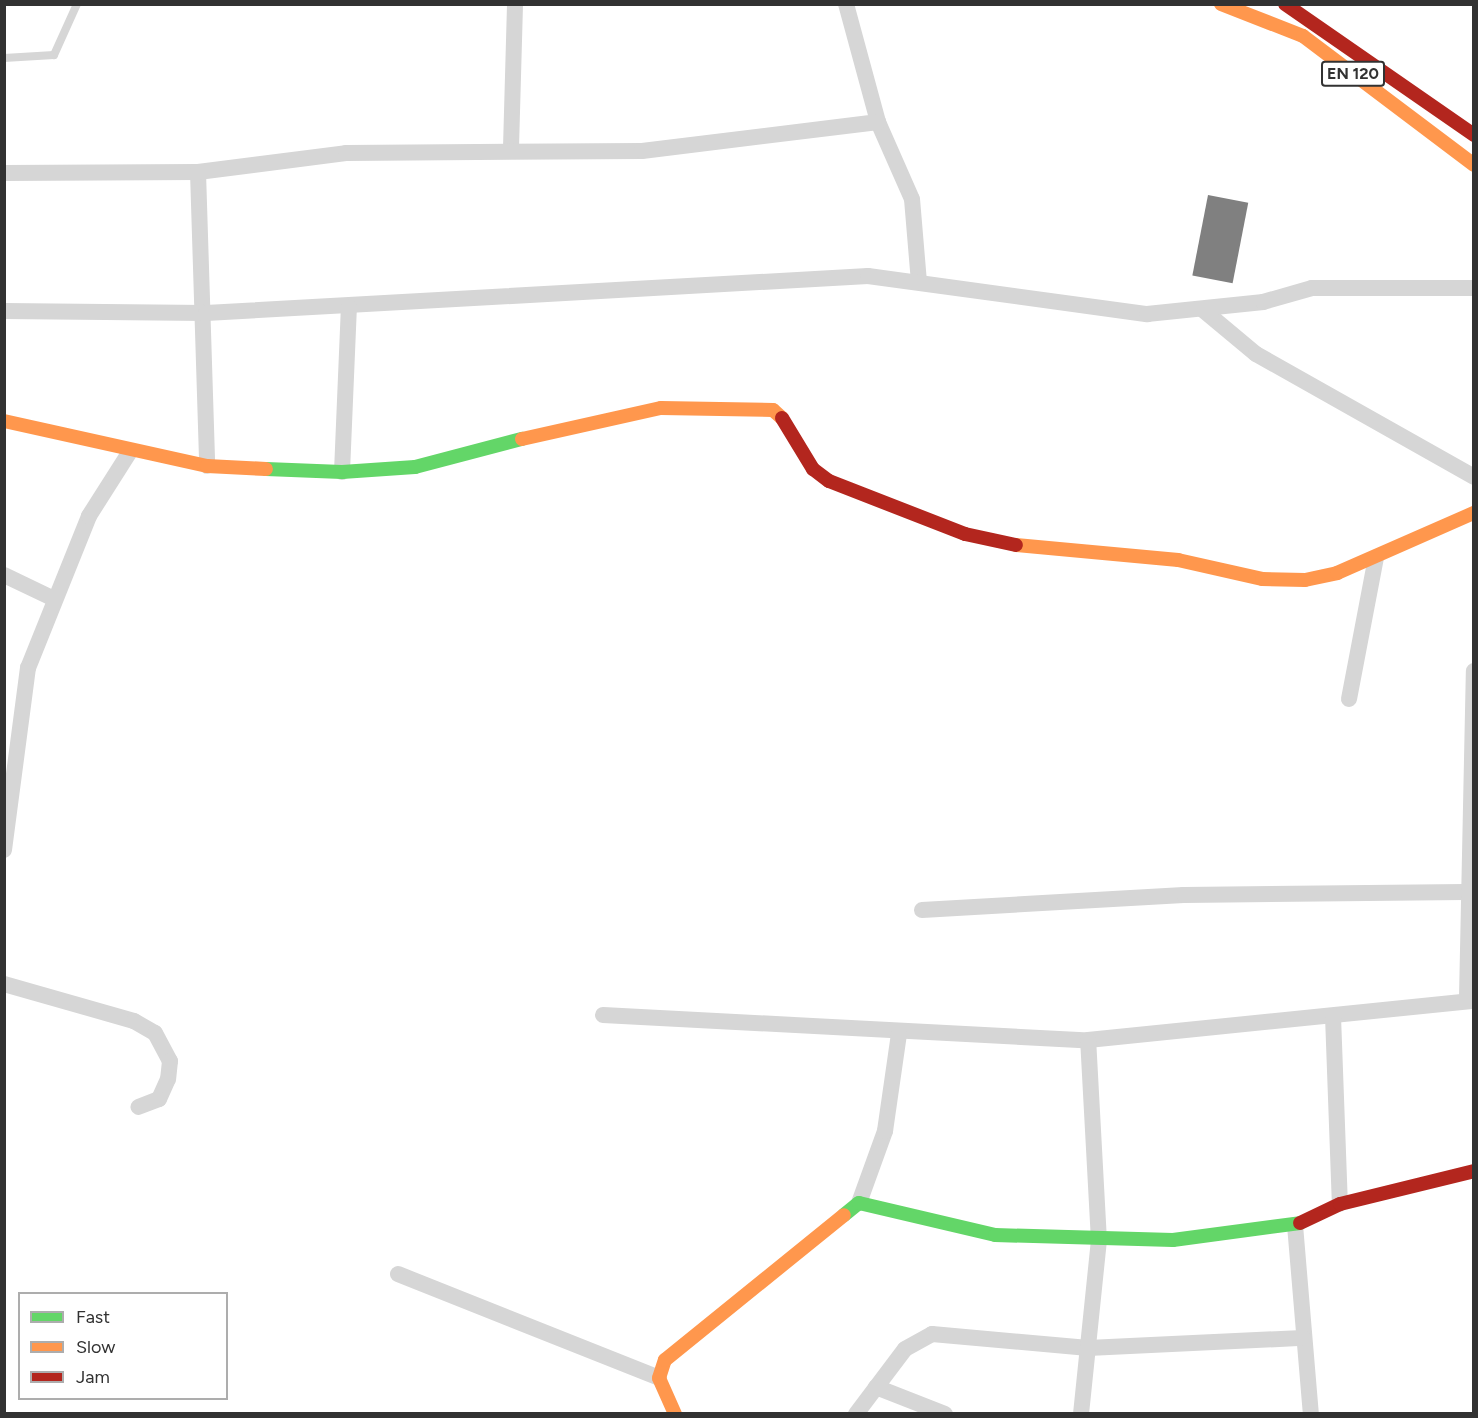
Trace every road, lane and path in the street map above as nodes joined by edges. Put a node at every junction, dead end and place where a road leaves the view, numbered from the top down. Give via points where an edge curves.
1 (77, 4) edge
2 (515, 4) edge
3 (846, 4) edge
4 (1221, 4) edge
5 (1285, 4) edge
6 (4, 58) edge
7 (878, 122) junction
8 (1473, 135) edge
9 (511, 148) junction
10 (1473, 165) edge
11 (198, 172) junction
12 (4, 173) edge
13 (919, 282) junction
14 (1473, 288) edge
15 (350, 307) junction
16 (1202, 309) junction
17 (4, 311) edge
18 (206, 313) junction
19 (4, 421) edge
20 (129, 453) junction
21 (207, 466) junction
22 (342, 472) junction
23 (1473, 477) edge
24 (1473, 513) edge
25 (1376, 558) junction
26 (4, 575) edge
27 (52, 598) junction
28 (1473, 671) edge
29 (1349, 699) dead end
30 (4, 850) edge
31 (1465, 892) junction
32 (922, 910) dead end
33 (4, 984) edge
34 (1470, 999) edge
35 (603, 1015) dead end
36 (1333, 1016) junction
37 (900, 1034) junction
38 (1088, 1040) junction
39 (138, 1107) dead end
40 (1473, 1171) edge
41 (859, 1203) junction
42 (1340, 1204) junction
43 (1294, 1225) junction
44 (1100, 1241) junction
45 (398, 1274) dead end
46 (1303, 1338) junction
47 (1088, 1348) junction
48 (659, 1378) junction
49 (876, 1387) junction
50 (675, 1413) edge
51 (856, 1413) edge
52 (945, 1413) edge
53 (1081, 1413) edge
54 (1311, 1413) edge

1 - 6 lane via 54,55
2 - 9 street
3 - 7 street
4 - 10 street, EN 120 via 1303,36
5 - 8 street, EN 120
7 - 9 street via 642,151
7 - 13 street via 912,199
9 - 11 street via 346,153
11 - 12 street
11 - 18 street
13 - 15 street via 868,276
13 - 16 street via 1147,314
14 - 16 street via 1312,288 1263,302
15 - 18 street
15 - 22 street
16 - 23 street via 1256,354
17 - 18 street
18 - 21 street
19 - 20 street
20 - 21 street
20 - 27 street via 98,500
21 - 22 street
22 - 25 street via 415,467 618,413 752,408 772,410 787,423 813,469 829,481 965,534 1023,547 1178,560 1262,579 1305,580
24 - 25 street
25 - 29 street
26 - 27 street
27 - 30 street via 28,668
28 - 31 street
31 - 32 street via 1184,896
31 - 34 street
33 - 39 street via 134,1021 155,1033 170,1061 168,1079 159,1100
34 - 36 street
35 - 37 street
36 - 38 street
36 - 42 street
37 - 38 street
37 - 41 street via 887,1122
38 - 44 street
40 - 42 street
41 - 44 street via 892,1206 995,1235
41 - 48 street via 665,1360
42 - 43 street
43 - 44 street via 1232,1236
43 - 46 street
44 - 47 street
45 - 48 street
46 - 47 street
46 - 54 street
47 - 49 street via 932,1334 905,1349
47 - 53 street
48 - 50 street
49 - 51 street
49 - 52 street

